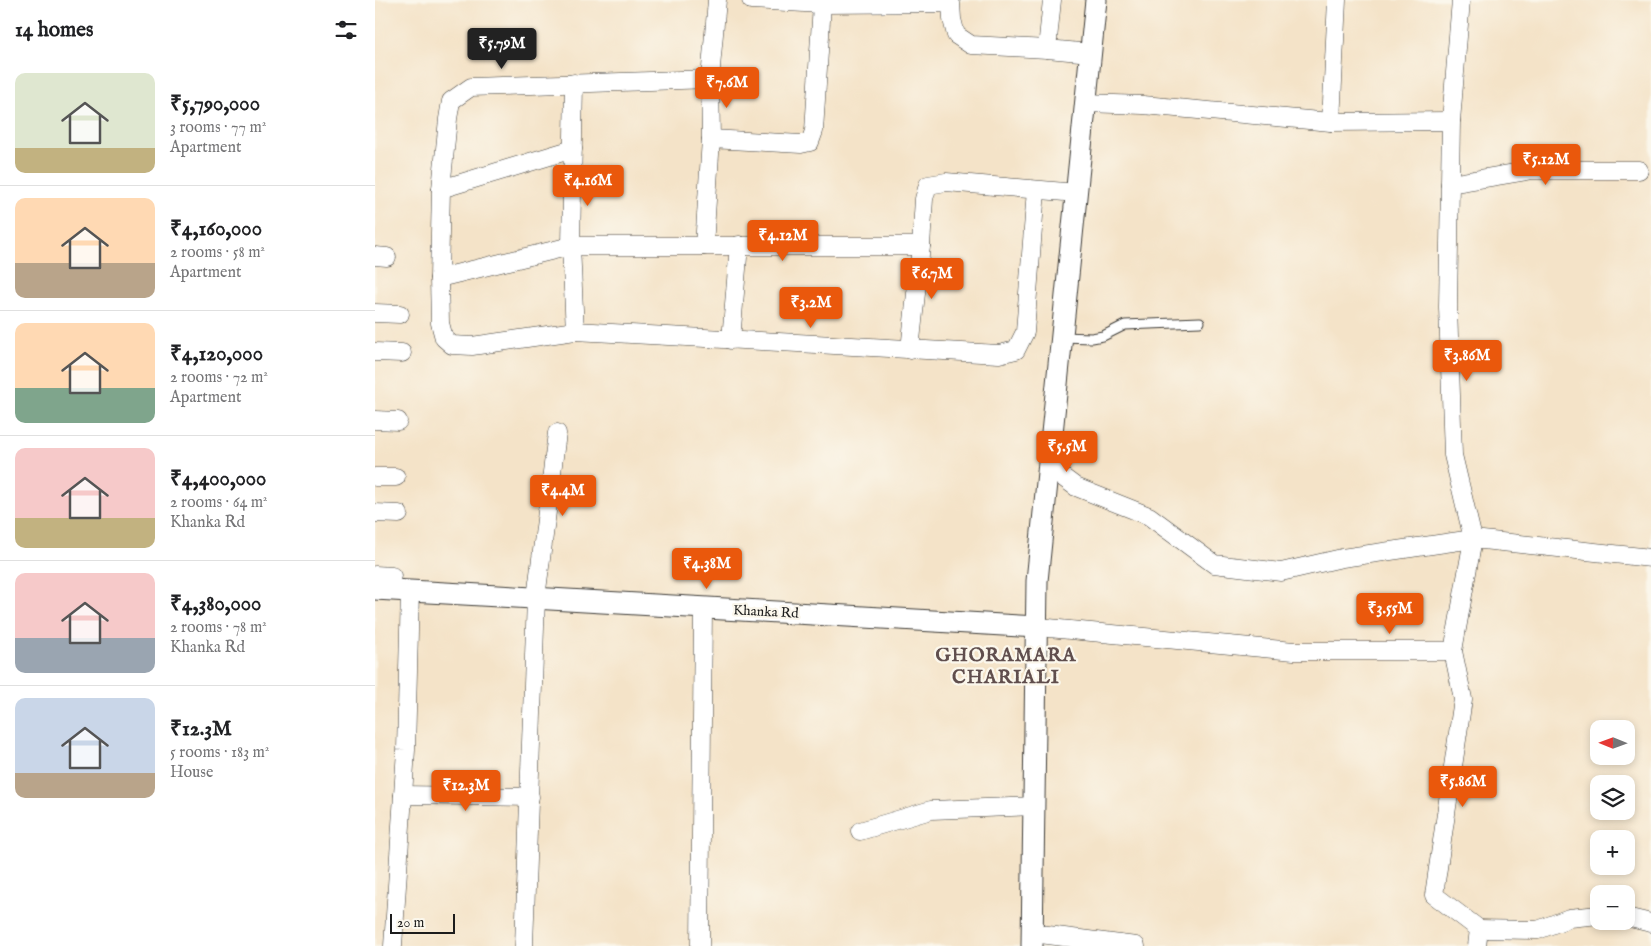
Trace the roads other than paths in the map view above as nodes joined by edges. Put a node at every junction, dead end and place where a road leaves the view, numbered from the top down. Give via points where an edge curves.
1 (717, 0) edge
2 (751, 0) edge
3 (1052, 0) edge
4 (1097, 0) edge
5 (1337, 0) edge
6 (1461, 0) edge
7 (781, 1) edge
8 (951, 2) edge
9 (822, 4) junction
10 (1047, 49) junction
11 (1091, 53) junction
12 (710, 79) junction
13 (574, 83) junction
14 (1086, 103) junction
15 (1451, 121) junction
16 (1331, 122) junction
17 (711, 139) junction
18 (573, 149) junction
19 (1639, 170) dead end
20 (1450, 184) junction
21 (441, 189) junction
22 (1036, 190) junction
23 (1077, 193) junction
24 (739, 245) junction
25 (571, 246) junction
26 (704, 246) junction
27 (921, 246) junction
28 (439, 278) junction
29 (375, 313) edge
30 (400, 314) dead end
31 (1200, 322) dead end
32 (575, 331) junction
33 (1062, 337) junction
34 (731, 340) junction
35 (910, 350) junction
36 (375, 352) edge
37 (402, 353) dead end
38 (375, 420) edge
39 (398, 421) dead end
40 (557, 433) dead end
41 (1049, 467) junction
42 (375, 477) edge
43 (396, 477) dead end
44 (375, 513) edge
45 (399, 514) dead end
46 (1473, 539) junction
47 (1651, 558) edge
48 (381, 580) edge
49 (410, 591) junction
50 (536, 598) junction
51 (703, 608) junction
52 (1038, 627) junction
53 (1453, 651) junction
54 (403, 795) junction
55 (530, 798) junction
56 (1035, 806) junction
57 (859, 831) dead end
58 (1590, 916) edge
59 (1635, 919) edge
60 (1651, 923) edge
61 (1478, 937) edge
62 (1032, 940) edge
63 (393, 946) edge
64 (524, 946) edge
65 (700, 946) edge
66 (1136, 946) edge

1 - 12 street
2 - 7 street
3 - 10 street
4 - 11 street
5 - 16 street
6 - 15 street
7 - 9 street
8 - 9 street
8 - 10 street via 956,35 971,45
9 - 17 street via 814,132 810,142
10 - 11 street
11 - 14 street
12 - 13 street
12 - 17 street
13 - 18 street
13 - 21 street via 471,87 451,101
14 - 16 street
14 - 23 street
15 - 16 street
15 - 20 street
17 - 26 street
18 - 21 street
18 - 25 street
19 - 20 street via 1532,170
20 - 46 street via 1448,307 1453,455
21 - 28 street
22 - 23 street
22 - 27 street via 946,182 928,185
22 - 35 street via 1025,332 1016,350 999,354
23 - 33 street
24 - 26 street
24 - 27 street
24 - 34 street
25 - 26 street
25 - 28 street
25 - 32 street
27 - 35 street
28 - 32 street via 440,323 444,338 452,345 472,346
29 - 30 street
31 - 33 lane via 1125,325 1104,336
32 - 34 street
33 - 41 street
34 - 35 street
36 - 37 street
38 - 39 street
40 - 50 street
41 - 46 street via 1076,487 1149,516 1214,564 1281,572 1342,558
41 - 52 street via 1037,581
42 - 43 street
44 - 45 street
46 - 47 street
46 - 53 street
48 - 49 street, Khanka Rd
49 - 50 street, Khanka Rd
49 - 54 street
50 - 51 street, Khanka Rd
50 - 55 street
51 - 52 street, Khanka Rd
51 - 65 street
52 - 53 street via 1294,651
52 - 56 street
53 - 61 street via 1463,699 1433,895
54 - 55 street
54 - 63 street
55 - 64 street
56 - 57 street via 931,810
56 - 62 street
58 - 61 street via 1569,918 1538,930
59 - 60 street
62 - 66 street

